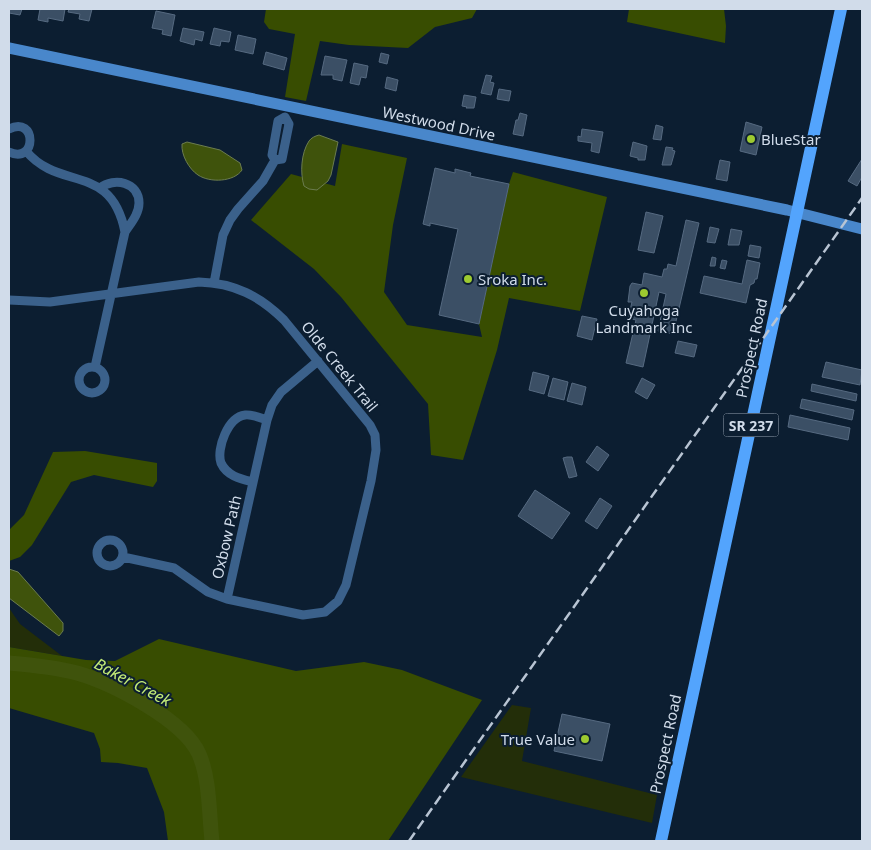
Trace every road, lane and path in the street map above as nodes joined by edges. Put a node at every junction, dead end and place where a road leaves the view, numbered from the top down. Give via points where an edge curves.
1 (840, 9) edge
2 (9, 48) edge
3 (286, 112) junction
4 (9, 128) edge
5 (26, 151) junction
6 (9, 152) edge
7 (100, 188) junction
8 (797, 212) junction
9 (862, 229) edge
10 (125, 232) junction
11 (214, 283) junction
12 (111, 294) junction
13 (9, 300) edge
14 (318, 361) junction
15 (95, 367) dead end
16 (267, 420) junction
17 (253, 482) junction
18 (123, 557) dead end
19 (227, 599) junction
20 (661, 841) edge

1 - 8 main road, Prospect Road / SR 237
2 - 3 street, Westwood Drive
3 - 8 street, Westwood Drive
3 - 11 street via 289,124 282,158 276,160 230,220 223,235
4 - 5 street via 22,127 29,134 30,143
5 - 6 street via 17,155
5 - 7 street via 51,170
7 - 10 street via 113,199 122,215
7 - 10 street via 119,182 132,187 136,194 139,202 137,214
8 - 9 street, Westwood Drive
8 - 20 main road, Prospect Road / SR 237
10 - 12 street
11 - 12 street, Olde Creek Trail via 199,282
11 - 14 street, Olde Creek Trail via 240,289 271,307
12 - 13 street, Olde Creek Trail via 50,302
12 - 15 street
14 - 16 street, Oxbow Path via 281,392 272,404
14 - 19 street, Olde Creek Trail via 364,416 376,443 346,585 326,612 303,615
16 - 17 street, Oxbow Path
16 - 17 street, Oxbow Path via 245,415 237,418 222,442 220,456 224,468 238,478
17 - 19 street, Oxbow Path
18 - 19 street, Olde Creek Trail via 174,568 208,592

